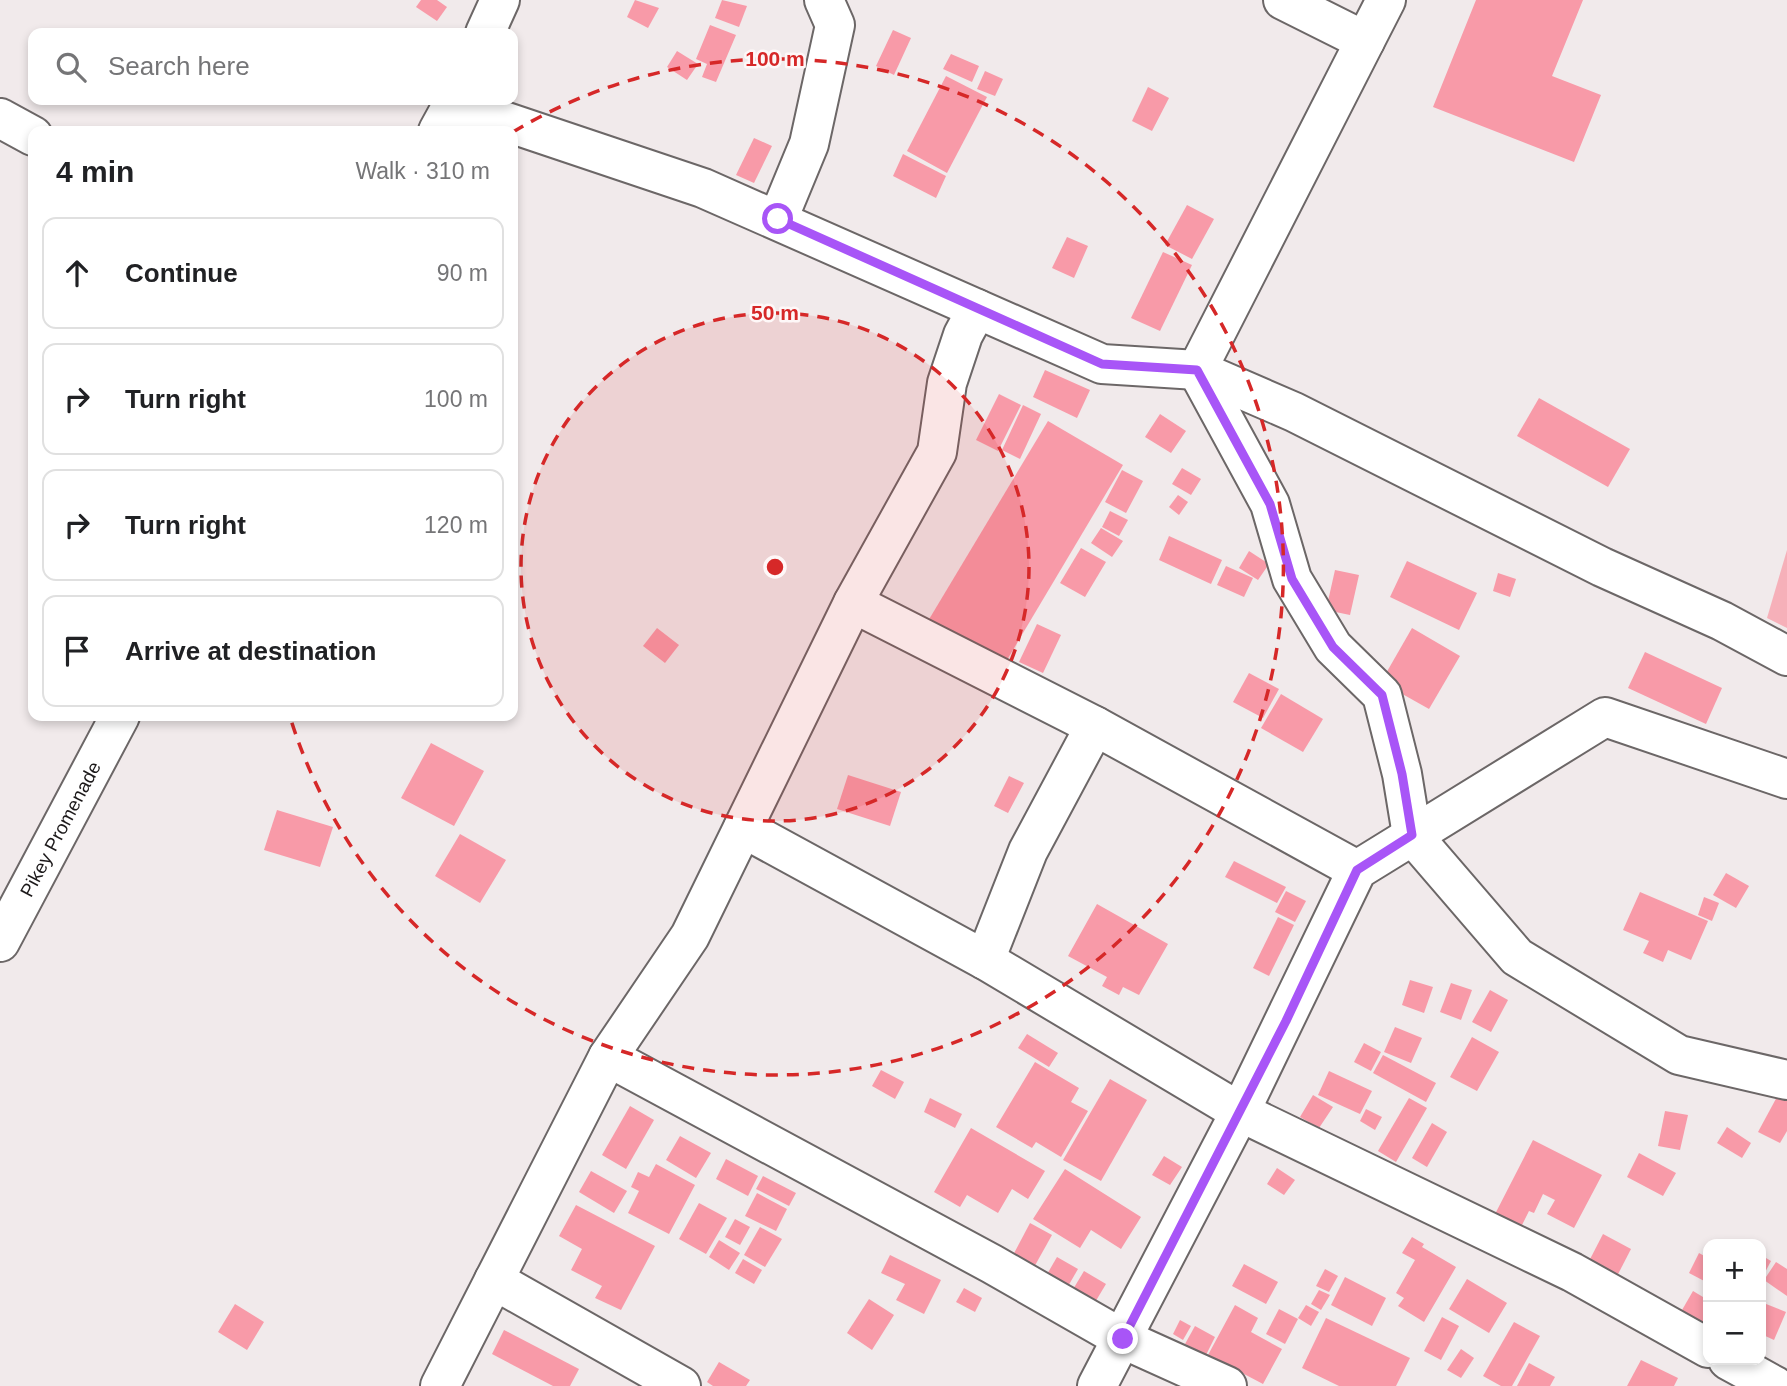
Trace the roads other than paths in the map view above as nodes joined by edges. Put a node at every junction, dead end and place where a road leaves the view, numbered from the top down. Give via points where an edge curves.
1 (500, 0) edge
2 (824, 0) edge
3 (1283, 0) edge
4 (1386, 0) edge
5 (487, 28) edge
6 (1365, 41) junction
7 (449, 112) edge
8 (0, 118) edge
9 (496, 126) edge
10 (28, 133) edge
11 (518, 133) edge
12 (778, 219) junction
13 (977, 309) junction
14 (1197, 370) junction
15 (853, 603) junction
16 (1787, 656) edge
17 (117, 721) edge
18 (1095, 726) junction
19 (1787, 779) edge
20 (743, 828) junction
21 (1412, 835) junction
22 (1357, 870) junction
23 (0, 942) edge
24 (985, 960) junction
25 (608, 1057) junction
26 (1787, 1080) edge
27 (1240, 1112) junction
28 (494, 1280) junction
29 (1123, 1339) junction
30 (1703, 1345) edge
31 (1738, 1365) edge
32 (1787, 1372) edge
33 (440, 1386) edge
34 (681, 1386) edge
35 (1097, 1386) edge
36 (1227, 1386) edge
37 (1778, 1386) edge

1 - 5 street
2 - 12 street via 835,24 809,144
3 - 6 street
4 - 6 street
6 - 14 street
7 - 9 street
8 - 10 street
11 - 12 street via 703,188
12 - 13 street
13 - 14 street via 1102,364
13 - 15 street via 962,335 947,383 937,452
14 - 16 street via 1294,412
14 - 21 street via 1270,504 1292,579 1333,647 1382,695
15 - 18 street
15 - 20 street
17 - 23 street, Pikey Promenade
18 - 22 street
18 - 24 street via 1028,851
19 - 21 street via 1605,717
20 - 24 street
20 - 25 street via 690,936
21 - 22 street
21 - 26 street via 1517,957 1679,1055
22 - 27 street
24 - 27 street
25 - 28 street
25 - 29 street
27 - 29 street
27 - 30 street via 1572,1272
28 - 33 street
28 - 34 street
29 - 35 street
29 - 36 street
31 - 37 street
32 - 37 street

